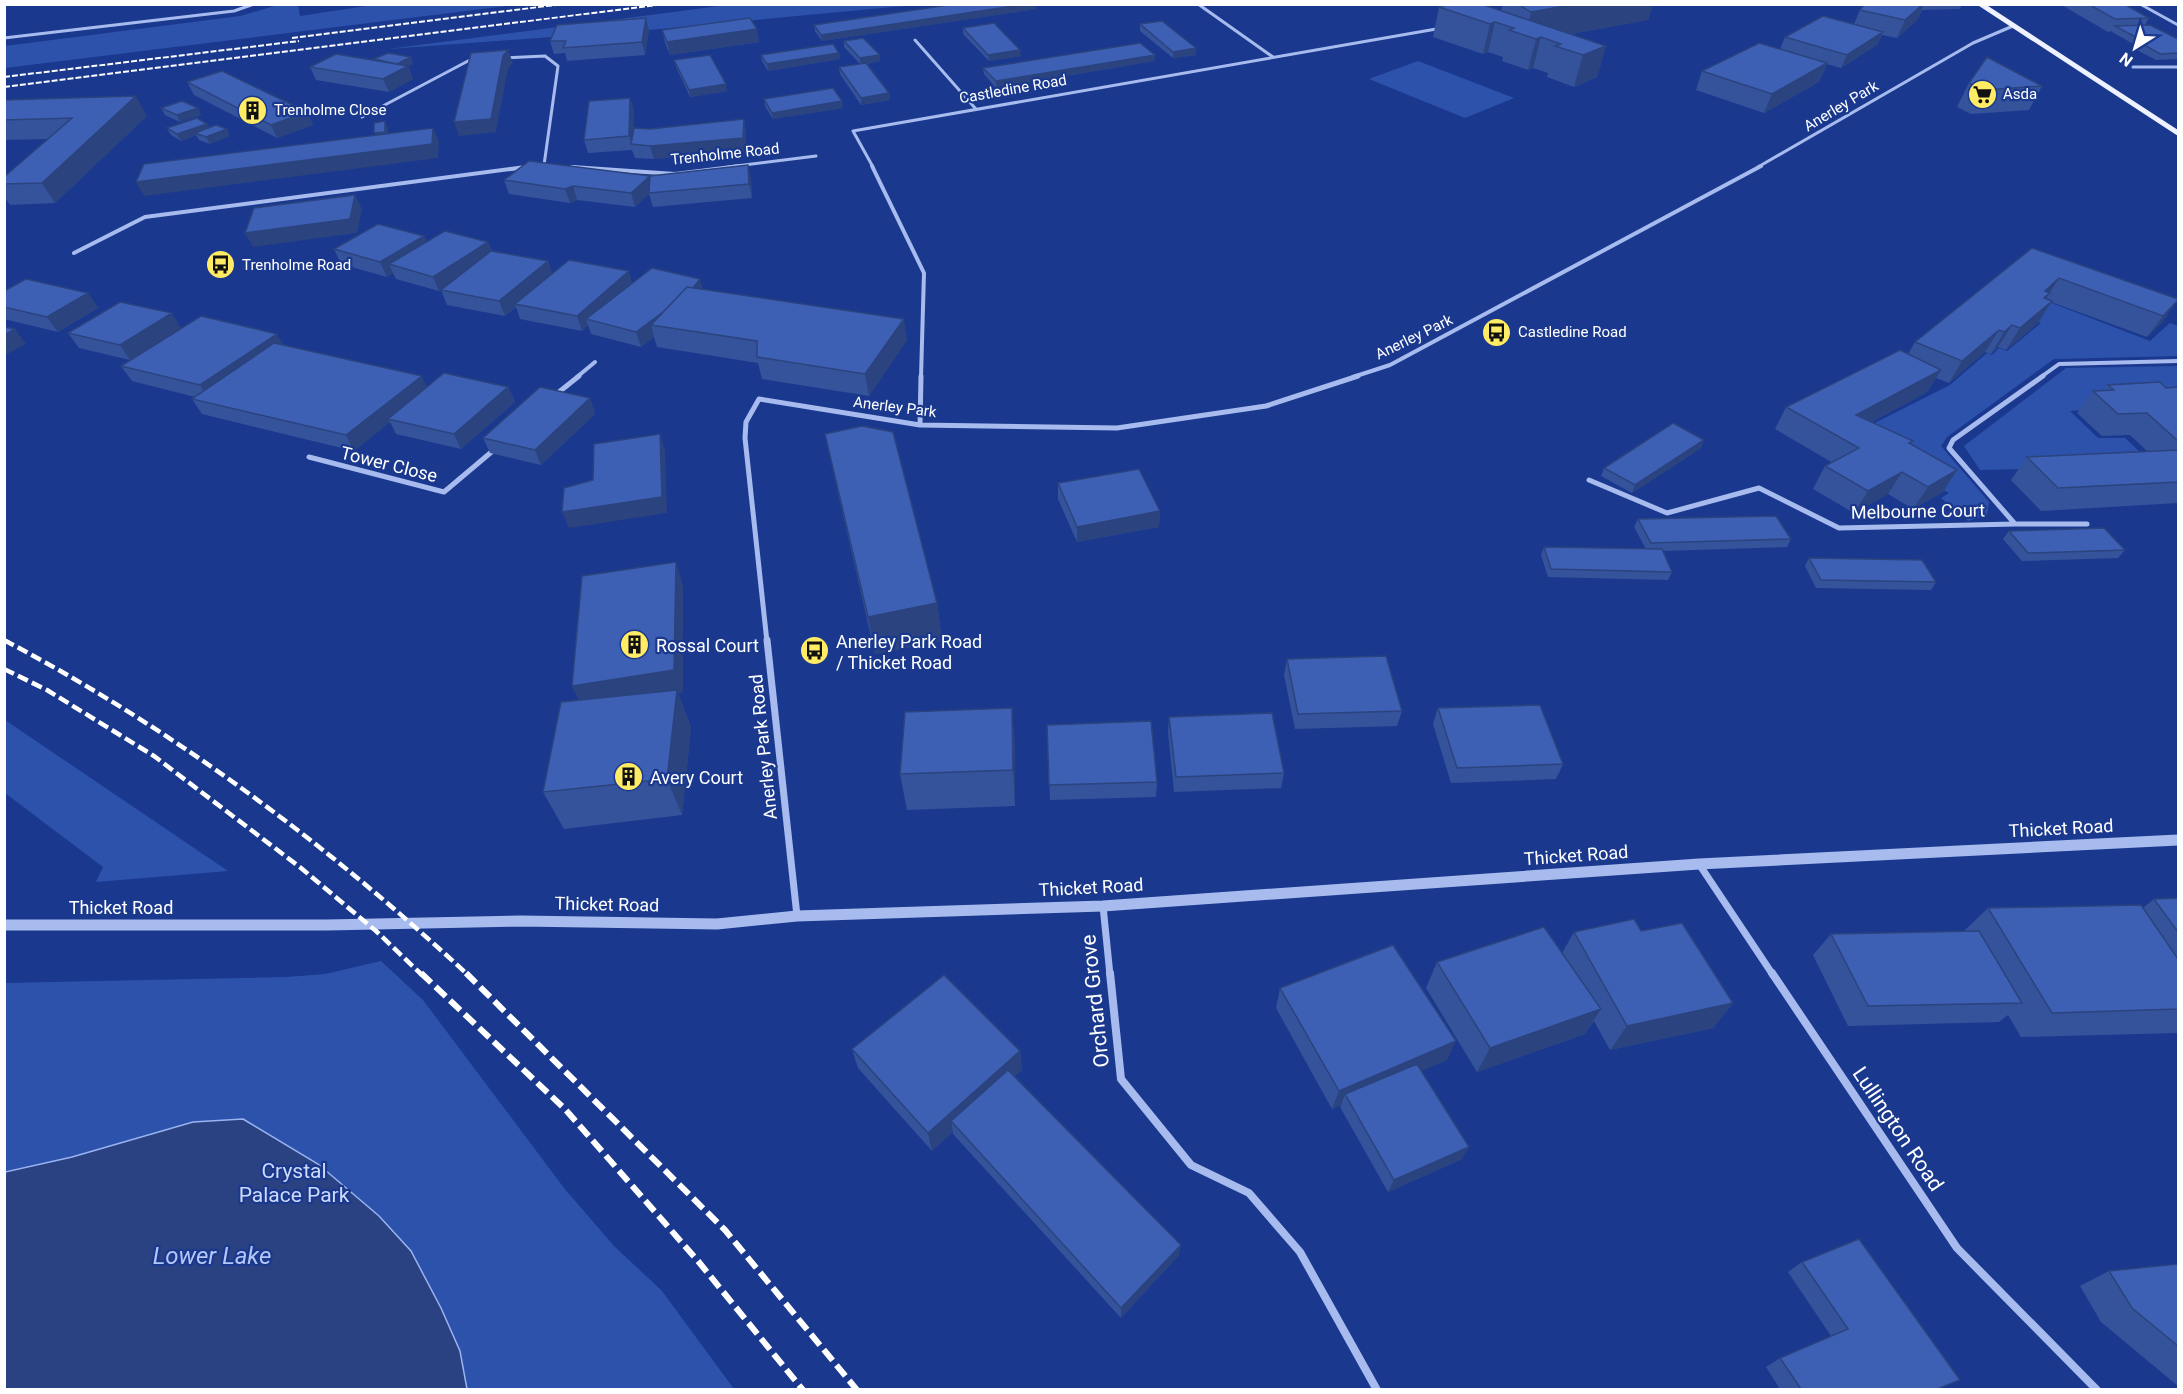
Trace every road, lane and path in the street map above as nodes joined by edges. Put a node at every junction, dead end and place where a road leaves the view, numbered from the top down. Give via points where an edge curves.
1 (254, 4) edge
2 (1198, 4) edge
3 (1979, 4) edge
4 (2140, 4) edge
5 (2178, 25) edge
6 (2013, 26) junction
7 (1443, 28) dead end
8 (4, 38) edge
9 (915, 40) dead end
10 (1273, 57) junction
11 (501, 59) edge
12 (479, 60) edge
13 (2133, 67) dead end
14 (2178, 67) edge
15 (975, 108) junction
16 (363, 117) dead end
17 (2178, 134) edge
18 (816, 156) dead end
19 (544, 165) junction
20 (556, 166) edge
21 (567, 166) edge
22 (74, 253) dead end
23 (2178, 361) edge
24 (595, 362) dead end
25 (759, 399) joint
26 (546, 403) edge
27 (920, 425) junction
28 (498, 446) edge
29 (309, 457) dead end
30 (1589, 480) dead end
31 (2015, 524) junction
32 (2087, 524) dead end
33 (2178, 840) edge
34 (1699, 864) junction
35 (1103, 906) junction
36 (797, 916) junction
37 (4, 925) edge
38 (1377, 1389) edge
39 (2097, 1389) edge

1 - 8 street via 234,11
2 - 10 street
3 - 6 main road
4 - 5 street
6 - 17 main road
6 - 27 street, Anerley Park via 1973,43 1648,228 1390,365 1266,406 1117,428
7 - 10 street, Castledine Road
9 - 15 street
10 - 15 street, Castledine Road
11 - 19 street via 545,56 558,66
12 - 16 street via 468,61
13 - 14 street
15 - 27 street, Castledine Road via 853,131 924,273
18 - 21 street, Trenholme Road via 675,174
19 - 20 street
19 - 22 street via 155,216 124,226
23 - 31 street, Melbourne Court via 2059,364 1953,440 1949,448
24 - 26 street
25 - 27 street, Anerley Park
25 - 36 street, Anerley Park Road via 746,422 744,438
28 - 29 street, Tower Close via 444,492
30 - 31 street, Melbourne Court via 1667,513 1759,488 1839,528
31 - 32 street, Melbourne Court
33 - 34 street, Thicket Road
34 - 35 street, Thicket Road
34 - 39 street, Lullington Road via 1957,1248
35 - 36 street, Thicket Road
35 - 38 street, Orchard Grove via 1121,1079 1191,1165 1249,1193 1300,1252
36 - 37 street, Thicket Road via 717,924 521,921

